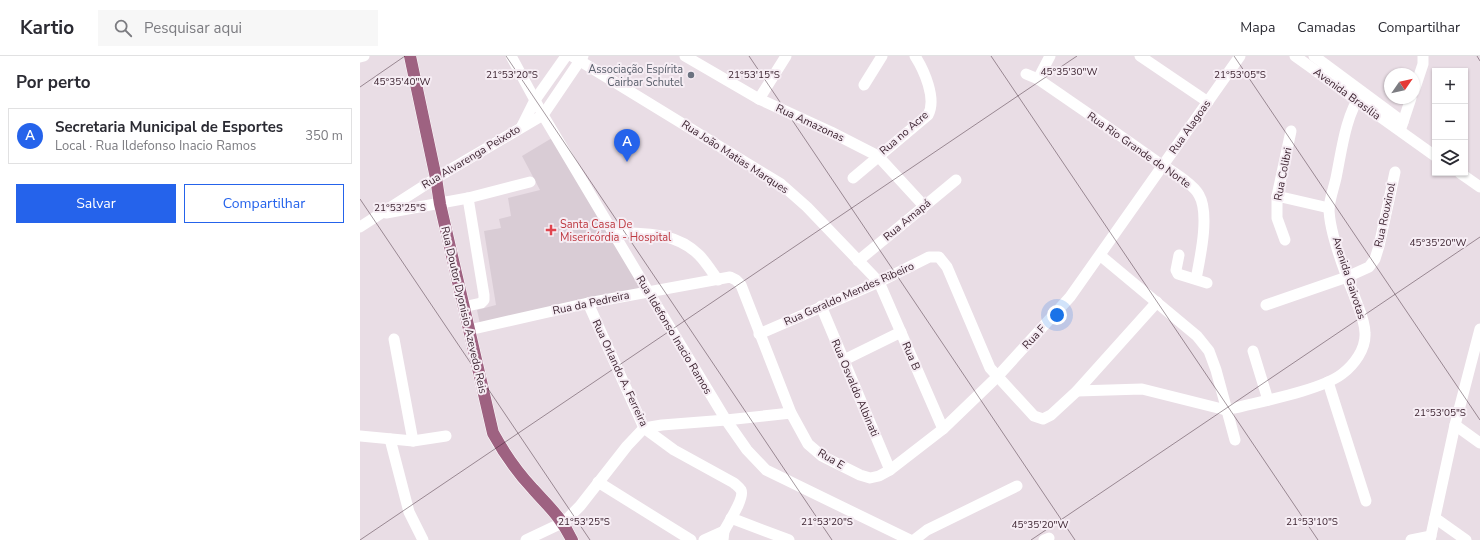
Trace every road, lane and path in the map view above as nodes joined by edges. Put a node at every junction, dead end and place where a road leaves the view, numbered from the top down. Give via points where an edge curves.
1 (364, 56) edge
2 (410, 56) edge
3 (511, 56) edge
4 (566, 56) edge
5 (685, 56) edge
6 (786, 56) edge
7 (882, 56) edge
8 (915, 56) edge
9 (1050, 56) edge
10 (1140, 56) edge
11 (1240, 56) edge
12 (1295, 56) edge
13 (1314, 56) edge
14 (1423, 56) edge
15 (360, 57) edge
16 (578, 58) edge
17 (1026, 74) dead end
18 (1420, 75) edge
19 (1038, 79) junction
20 (864, 84) dead end
21 (1359, 96) junction
22 (759, 99) junction
23 (535, 100) junction
24 (1208, 102) junction
25 (1409, 104) edge
26 (543, 115) junction
27 (522, 126) junction
28 (1401, 126) junction
29 (1291, 131) dead end
30 (1432, 153) edge
31 (878, 156) junction
32 (1163, 166) junction
33 (1395, 172) dead end
34 (1464, 176) edge
35 (436, 178) junction
36 (853, 178) dead end
37 (956, 180) dead end
38 (530, 182) dead end
39 (1480, 187) edge
40 (1277, 196) junction
41 (468, 198) junction
42 (440, 204) junction
43 (924, 206) junction
44 (1329, 208) junction
45 (381, 214) junction
46 (360, 227) edge
47 (612, 232) junction
48 (1113, 238) joint
49 (1285, 240) dead end
50 (1179, 255) dead end
51 (1100, 256) junction
52 (858, 261) junction
53 (1347, 277) junction
54 (1196, 279) junction
55 (718, 280) junction
56 (736, 280) joint
57 (879, 282) junction
58 (1207, 283) dead end
59 (648, 291) junction
60 (1157, 302) junction
61 (588, 303) junction
62 (1266, 305) dead end
63 (821, 306) junction
64 (463, 307) junction
65 (469, 330) junction
66 (1480, 330) edge
67 (901, 332) junction
68 (759, 334) junction
69 (394, 339) dead end
70 (1253, 351) dead end
71 (844, 360) junction
72 (997, 377) junction
73 (1328, 382) junction
74 (1077, 392) junction
75 (1268, 400) junction
76 (1231, 409) junction
77 (791, 413) junction
78 (726, 420) junction
79 (1454, 425) junction
80 (644, 428) junction
81 (943, 429) junction
82 (360, 436) edge
83 (446, 436) dead end
84 (390, 439) junction
85 (1235, 440) dead end
86 (413, 441) junction
87 (1480, 444) edge
88 (890, 470) junction
89 (598, 482) junction
90 (1017, 486) dead end
91 (1366, 501) dead end
92 (731, 518) junction
93 (1435, 518) junction
94 (564, 522) junction
95 (928, 535) edge
96 (724, 536) edge
97 (1431, 538) edge
98 (422, 540) edge
99 (526, 540) edge
100 (572, 540) edge
101 (691, 540) edge
102 (704, 540) edge
103 (789, 540) edge
104 (910, 540) edge
105 (914, 540) edge
106 (1411, 540) edge
107 (1466, 540) edge

1 - 15 street
2 - 35 main road, Rua Doutor Dyonisio Azevedo Reis
3 - 23 street, Rua Ildefonso Inacio Ramos
4 - 23 street
5 - 22 street, Rua Amazonas
6 - 22 street
7 - 20 street
8 - 31 street, Rua no Acre via 923,71 931,98 931,110 918,124
9 - 19 street
10 - 24 street
11 - 24 street, Rua Alagoas
12 - 21 street, Avenida Brasília
13 - 21 street, Avenida Brasília
14 - 18 street via 1424,64
16 - 26 street
16 - 52 street, Rua João Matias Marques via 781,184 807,207
17 - 19 street, Rua Rio Grande do Norte
19 - 32 street, Rua Rio Grande do Norte
21 - 28 street, Avenida Brasília
21 - 44 street, Avenida Gaivotas via 1348,121
22 - 31 street, Rua Amazonas
23 - 26 street, Rua Ildefonso Inacio Ramos
23 - 27 street
24 - 32 street, Rua Alagoas
25 - 28 street
26 - 27 street, Rua Alvarenga Peixoto
26 - 47 street, Rua Ildefonso Inacio Ramos
27 - 35 street, Rua Alvarenga Peixoto
28 - 30 street, Avenida Brasília
29 - 40 street, Rua Colibri
31 - 36 street, Rua no Acre
31 - 43 street, Rua Amazonas
32 - 48 street, Rua Alagoas
32 - 54 street, Rua Rio Grande do Norte via 1192,187 1199,194 1202,204 1204,234
33 - 53 street, Rua Rouxinol via 1375,259 1369,267
34 - 39 street
35 - 42 main road, Rua Doutor Dyonisio Azevedo Reis
35 - 45 street, Rua Alvarenga Peixoto
37 - 43 street, Rua Amapá
38 - 41 street, Rua Alvarenga Peixoto
40 - 44 street
40 - 49 street, Rua Colibri via 1277,218
41 - 42 street, Rua Alvarenga Peixoto
41 - 64 street via 484,300
42 - 45 street, Rua Alvarenga Peixoto
42 - 64 main road, Rua Doutor Dyonisio Azevedo Reis
43 - 52 street, Rua Amapá
44 - 53 street, Avenida Gaivotas
45 - 46 street, Rua Alvarenga Peixoto
47 - 55 street via 660,235 684,242 700,256
47 - 59 street, Rua Ildefonso Inacio Ramos
48 - 51 street, Rua F
50 - 54 street via 1176,270 1178,274
51 - 60 street
51 - 72 street, Rua F via 1070,297
52 - 57 street, Rua João Matias Marques
53 - 62 street, Rua Rouxinol
53 - 73 street, Avenida Gaivotas via 1366,334 1362,349 1353,363 1342,374
54 - 58 street
55 - 56 street, Rua da Pedreira via 730,277
55 - 59 street, Rua da Pedreira
56 - 68 street, Rua E via 741,285
57 - 63 street, Rua Geraldo Mendes Ribeiro
57 - 67 street, Rua B
57 - 72 street, Rua Geraldo Mendes Ribeiro via 929,257 939,257 947,267 983,353
59 - 61 street, Rua da Pedreira
59 - 78 street, Rua Ildefonso Inacio Ramos
60 - 74 street
60 - 76 street via 1197,336 1209,351
61 - 65 street, Rua da Pedreira
61 - 80 street, Rua Orlando A. Ferreira
63 - 68 street, Rua Geraldo Mendes Ribeiro
63 - 71 street, Rua Osvaldo Albinati
64 - 65 main road, Rua Doutor Dyonisio Azevedo Reis
65 - 94 main road, Rua Doutor Dyonisio Azevedo Reis via 493,433 504,453
66 - 79 street
67 - 71 street
67 - 81 street, Rua B
68 - 77 street, Rua E
69 - 86 street
70 - 75 street
71 - 88 street, Rua Osvaldo Albinati
72 - 74 street via 1034,416 1042,419 1051,415
72 - 81 street, Rua E
73 - 75 street, Avenida Gaivotas
73 - 91 street
74 - 76 street, Avenida Gaivotas via 1142,389
75 - 76 street, Avenida Gaivotas
76 - 85 street
77 - 78 street
77 - 88 street, Rua E via 808,444 822,456 870,478
78 - 80 street
78 - 104 street, Rua Ildefonso Inacio Ramos via 747,450 766,470
79 - 87 street
79 - 93 street
80 - 89 street
80 - 92 street, Rua Orlando A. Ferreira via 674,450 734,483 741,490 740,502
81 - 88 street, Rua E
82 - 84 street
83 - 86 street
84 - 86 street
84 - 98 street via 409,512
89 - 94 street
89 - 101 street
90 - 95 street
92 - 96 street, Rua Orlando A. Ferreira
92 - 103 street
93 - 97 street
93 - 107 street
94 - 99 street
94 - 100 main road, Rua Doutor Dyonisio Azevedo Reis
95 - 105 street
96 - 102 street
97 - 106 street

